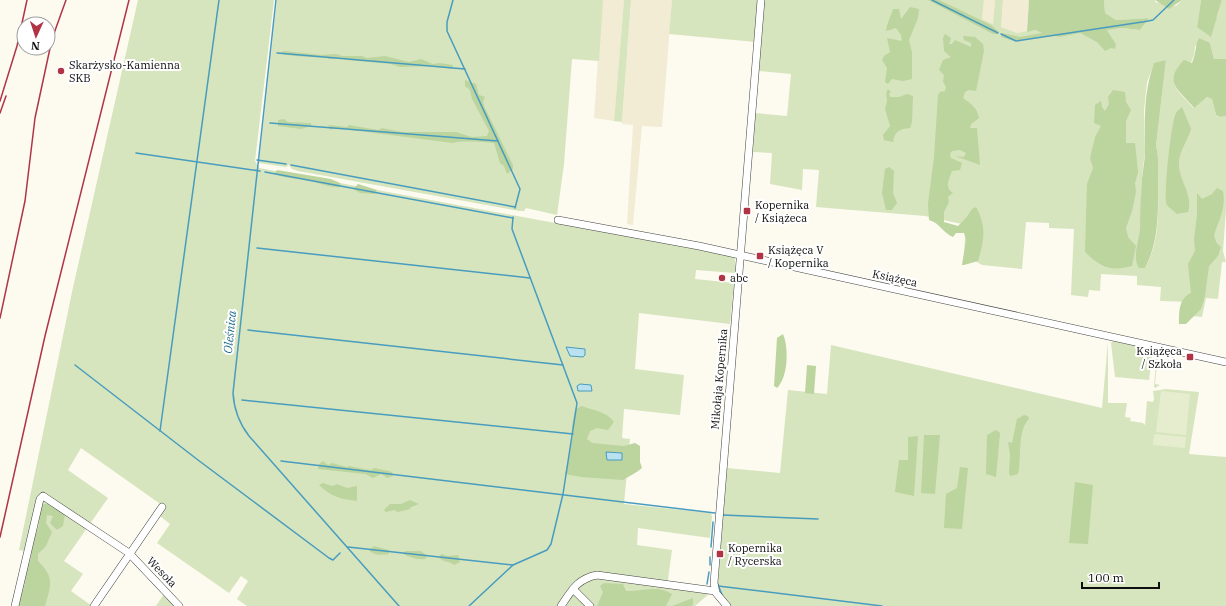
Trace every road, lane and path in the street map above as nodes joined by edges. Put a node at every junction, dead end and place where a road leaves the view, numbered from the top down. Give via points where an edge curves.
1 (761, 0) edge
2 (558, 220) dead end
3 (740, 256) junction
4 (1226, 362) edge
5 (162, 507) dead end
6 (129, 553) junction
7 (573, 589) junction
8 (715, 591) junction
9 (15, 606) edge
10 (94, 606) edge
11 (179, 606) edge
12 (561, 606) edge
13 (590, 606) edge
14 (727, 606) edge

1 - 3 street, Mikołaja Kopernika
2 - 3 street, Książęca
3 - 4 street, Książęca
3 - 8 street, Mikołaja Kopernika via 715,558
5 - 6 street
6 - 9 street, Wesoła via 42,496
6 - 10 street
6 - 11 street, Wesoła
7 - 8 street via 586,577 597,575
7 - 12 street
7 - 13 street
8 - 14 street

